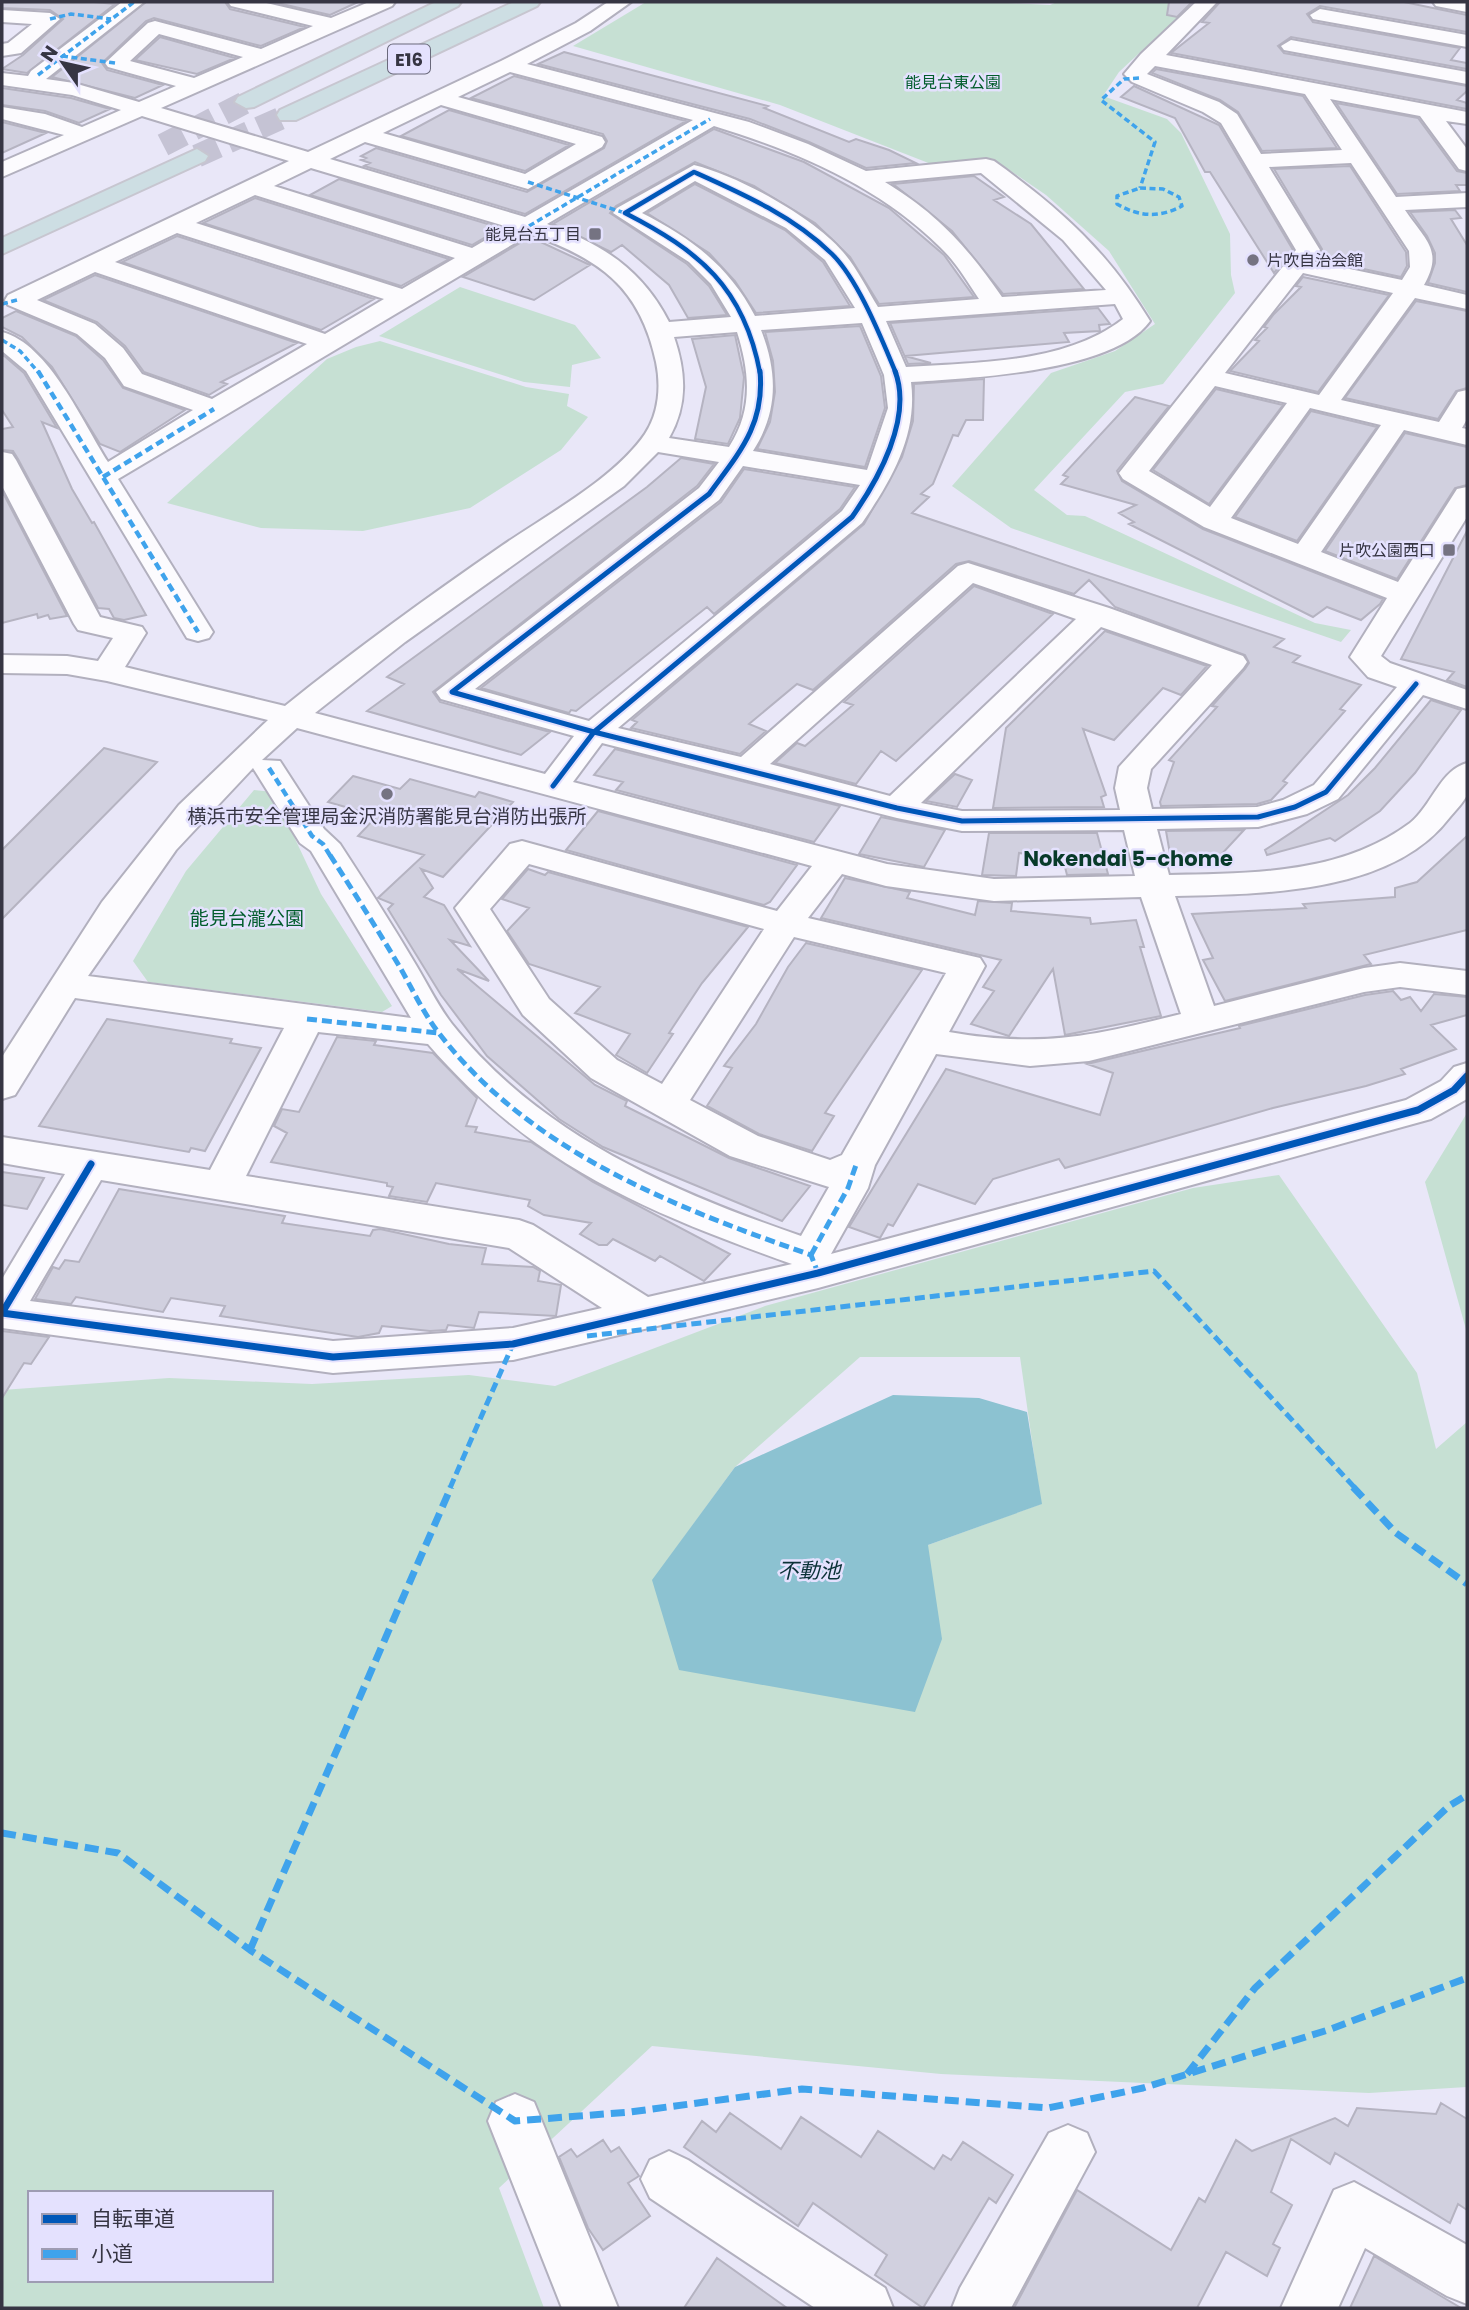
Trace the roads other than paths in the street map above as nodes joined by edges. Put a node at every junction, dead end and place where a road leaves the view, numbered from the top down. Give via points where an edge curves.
1 (134, 2) edge
2 (238, 2) edge
3 (384, 2) edge
4 (451, 2) edge
5 (486, 2) edge
6 (530, 2) edge
7 (551, 2) edge
8 (621, 2) edge
9 (1207, 2) edge
10 (1443, 2) edge
11 (1467, 6) edge
12 (1326, 8) edge
13 (2, 16) edge
14 (50, 19) junction
15 (111, 19) junction
16 (333, 26) junction
17 (1467, 41) edge
18 (1291, 46) junction
19 (2, 50) edge
20 (265, 56) junction
21 (62, 57) junction
22 (1148, 58) junction
23 (115, 63) junction
24 (508, 65) junction
25 (38, 75) dead end
26 (1467, 78) edge
27 (2, 79) edge
28 (1260, 79) junction
29 (196, 85) junction
30 (1312, 89) junction
31 (439, 98) junction
32 (308, 106) junction
33 (144, 109) junction
34 (1427, 110) junction
35 (2, 113) edge
36 (288, 115) tunnel mouth
37 (1467, 118) edge
38 (710, 119) junction
39 (83, 134) junction
40 (363, 134) junction
41 (171, 148) tunnel mouth
42 (197, 156) tunnel mouth
43 (1357, 156) junction
44 (310, 160) junction
45 (1255, 161) junction
46 (1467, 164) edge
47 (2, 170) edge
48 (861, 178) junction
49 (528, 182) junction
50 (82, 185) dead end
51 (251, 186) junction
52 (575, 197) junction
53 (1467, 200) edge
54 (1392, 204) junction
55 (625, 213) junction
56 (25, 214) junction
57 (2, 224) edge
58 (174, 224) junction
59 (529, 226) junction
60 (2, 247) edge
61 (476, 257) junction
62 (93, 263) junction
63 (1299, 265) junction
64 (1409, 289) junction
65 (1124, 296) junction
66 (405, 298) junction
67 (9, 302) edge
68 (1467, 302) edge
69 (995, 305) junction
70 (870, 313) junction
71 (746, 323) junction
72 (660, 330) junction
73 (2, 340) edge
74 (328, 342) junction
75 (897, 375) junction
76 (1209, 377) junction
77 (1467, 398) edge
78 (1314, 401) junction
79 (214, 409) junction
80 (1397, 421) junction
81 (1457, 434) edge
82 (652, 443) junction
83 (736, 458) junction
84 (6, 477) edge
85 (103, 477) junction
86 (878, 480) junction
87 (1467, 495) edge
88 (1214, 520) junction
89 (1304, 556) junction
90 (1403, 594) junction
91 (1098, 614) junction
92 (198, 632) dead end
93 (2, 664) edge
94 (107, 672) junction
95 (1416, 684) junction
96 (1467, 700) edge
97 (289, 716) junction
98 (594, 732) junction
99 (269, 768) dead end
100 (747, 768) junction
101 (1467, 773) edge
102 (553, 786) junction
103 (897, 808) junction
104 (1139, 817) junction
105 (833, 862) junction
106 (1154, 885) junction
107 (785, 924) junction
108 (1467, 983) edge
109 (66, 985) junction
110 (307, 1019) junction
111 (1201, 1020) junction
112 (439, 1033) junction
113 (927, 1040) junction
114 (1467, 1076) edge
115 (2, 1086) edge
116 (667, 1106) junction
117 (2, 1150) edge
118 (91, 1164) junction
119 (856, 1165) junction
120 (222, 1185) junction
121 (815, 1264) junction
122 (642, 1313) junction
123 (515, 2121) dead end
124 (1068, 2152) dead end
125 (669, 2179) dead end
126 (1467, 2276) edge
127 (590, 2308) edge
128 (865, 2308) edge
129 (980, 2308) edge
130 (1309, 2308) edge

1 - 15 street
2 - 16 street
3 - 16 street
4 - 5 highway, E16 via 254,105
6 - 32 highway, E16
7 - 32 highway
8 - 24 street
9 - 22 street
10 - 11 street
12 - 17 street
12 - 18 street
13 - 14 street
14 - 15 street via 71,15
14 - 19 street via 14,50
15 - 21 street
16 - 20 street
18 - 26 street
18 - 28 street
20 - 23 street via 155,27
20 - 29 street
21 - 23 street
21 - 25 street
22 - 28 street
22 - 45 street via 1135,74 1139,78 1229,119
23 - 29 street
24 - 31 street
24 - 38 street
27 - 33 street via 74,89
28 - 30 street
29 - 33 street
30 - 34 street
30 - 43 street
31 - 40 street
31 - 49 street via 594,142
32 - 36 highway, E16
33 - 39 street
33 - 44 street
34 - 37 street
34 - 46 street
35 - 39 street
38 - 48 street via 805,151
38 - 52 street
39 - 47 street
40 - 44 street
40 - 49 street
41 - 56 highway
42 - 60 highway
43 - 45 street
43 - 54 street
44 - 51 street
44 - 59 street
45 - 63 street via 1308,250
48 - 65 street via 986,166 1062,223
48 - 69 street via 916,213 950,242
49 - 52 street
50 - 56 highway
51 - 58 street
51 - 61 street
52 - 55 street
52 - 59 street
53 - 54 street
54 - 64 street via 1421,251 1422,267
55 - 70 street via 694,172 794,223 824,247
55 - 71 street via 687,248 708,266
56 - 57 highway
58 - 62 street
58 - 66 street
59 - 61 street
59 - 72 street via 590,250 616,267 652,307
61 - 66 street
62 - 67 street
62 - 74 street
63 - 64 street
63 - 76 street
64 - 68 street
64 - 78 street
65 - 69 street
65 - 75 street via 1137,321 1111,342 995,368
66 - 74 street
67 - 79 street via 86,329 114,354 133,380
69 - 70 street
70 - 71 street
70 - 75 street
71 - 72 street
71 - 83 street via 762,375 759,413
72 - 82 street via 673,375 673,399
73 - 85 street via 36,367
74 - 79 street
75 - 86 street via 901,408
76 - 78 street
76 - 88 street via 1133,473
77 - 81 street
78 - 80 street
78 - 88 street
79 - 85 street
80 - 81 street
80 - 89 street
82 - 83 street
82 - 97 street via 614,480
83 - 86 street
83 - 98 street via 709,494 452,692
84 - 94 street via 89,624 131,634
85 - 92 street
86 - 98 street via 833,534
87 - 90 street
88 - 89 street
89 - 90 street
90 - 95 street via 1365,657 1379,670
91 - 100 street via 968,572
91 - 103 street
91 - 104 street via 1232,662 1135,767 1131,788
93 - 94 street via 67,665
94 - 97 street
95 - 96 street
95 - 104 street via 1326,792 1295,807 1258,817
97 - 102 street
97 - 109 street via 189,814 130,887
98 - 100 street
98 - 102 street
99 - 112 street via 312,836 323,844
100 - 103 street
101 - 106 street via 1424,829 1388,852 1352,867 1271,883
102 - 105 street
103 - 104 street via 962,821
104 - 106 street
105 - 106 street via 886,875 994,890
105 - 107 street
106 - 111 street
107 - 113 street via 967,965
107 - 116 street
107 - 116 street via 522,851 472,908 536,1007 604,1069
108 - 111 street via 1401,975 1376,978
109 - 110 street
109 - 115 street
110 - 112 street
110 - 120 street
111 - 113 street via 1089,1049 1054,1052 976,1049
112 - 121 street via 493,1090 550,1137 615,1177
113 - 119 street
114 - 121 street via 1454,1090 1418,1110
116 - 119 street via 744,1146 831,1174
117 - 118 street
118 - 120 street
118 - 122 street via 2,1313 333,1357 513,1344
119 - 121 street
120 - 122 street via 519,1235
121 - 122 street
123 - 127 street
124 - 129 street
125 - 128 street
126 - 130 street via 1354,2210

